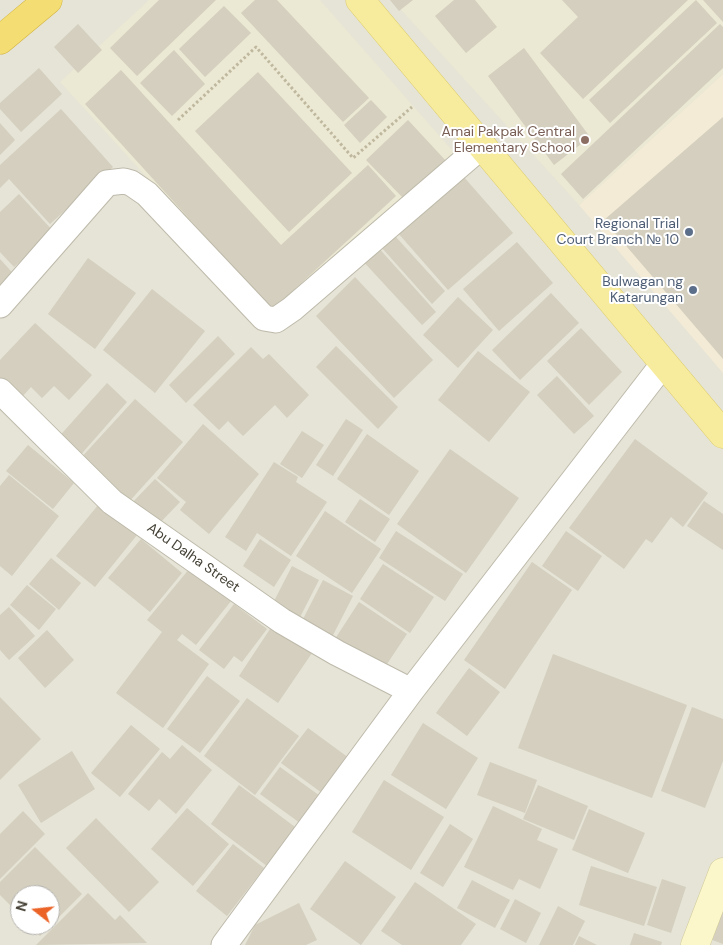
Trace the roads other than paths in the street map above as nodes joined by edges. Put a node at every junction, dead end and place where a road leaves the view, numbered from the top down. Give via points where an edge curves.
1 (48, 0) edge
2 (360, 0) edge
3 (0, 40) edge
4 (483, 145) junction
5 (0, 305) edge
6 (664, 363) junction
7 (0, 391) edge
8 (723, 434) edge
9 (411, 691) junction
10 (723, 872) edge
11 (224, 945) edge
12 (694, 945) edge

1 - 3 highway
2 - 4 main road
4 - 5 street via 276,320 264,318 147,194 124,180 107,183
4 - 6 main road
6 - 8 main road
6 - 9 street
7 - 9 street, Abu Dalha Street via 112,502 282,621
9 - 11 street
10 - 12 main road

